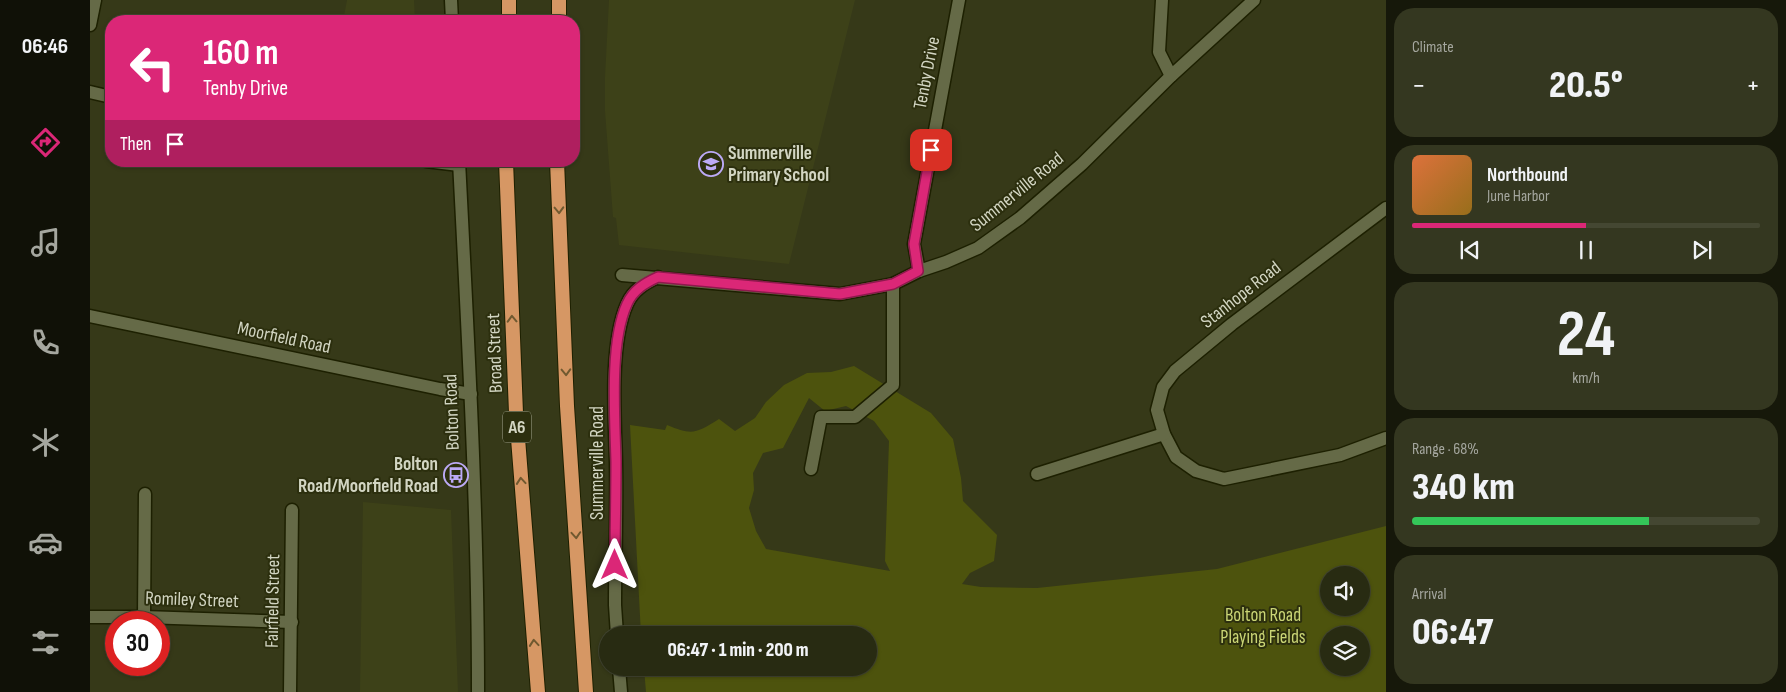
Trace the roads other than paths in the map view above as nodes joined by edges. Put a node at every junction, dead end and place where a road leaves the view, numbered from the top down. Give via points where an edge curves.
1 (94, 0) edge
2 (451, 0) edge
3 (510, 0) edge
4 (559, 0) edge
5 (959, 0) edge
6 (1162, 0) edge
7 (1254, 0) edge
8 (452, 15) edge
9 (509, 15) edge
10 (559, 15) edge
11 (90, 25) edge
12 (1170, 76) junction
13 (90, 92) edge
14 (105, 95) edge
15 (459, 167) edge
16 (506, 167) edge
17 (557, 167) edge
18 (1386, 208) edge
19 (918, 271) junction
20 (622, 275) dead end
21 (658, 277) junction
22 (893, 284) junction
23 (90, 316) edge
24 (471, 394) junction
25 (1164, 434) junction
26 (1386, 438) edge
27 (811, 469) dead end
28 (1037, 474) dead end
29 (146, 494) dead end
30 (292, 510) dead end
31 (144, 611) edge
32 (90, 617) edge
33 (105, 617) edge
34 (170, 618) edge
35 (292, 622) junction
36 (616, 626) edge
37 (620, 676) edge
38 (290, 692) edge
39 (478, 692) edge
40 (538, 692) edge
41 (586, 692) edge
42 (621, 692) edge

1 - 11 street
2 - 8 street
3 - 9 highway
4 - 10 highway
5 - 19 street, Tenby Drive via 914,244
6 - 12 street via 1158,52
7 - 12 street, Summerville Road
12 - 19 street, Summerville Road via 1082,164 1020,218 978,248
13 - 14 street
15 - 24 street, Bolton Road
40 -> 16 highway, Broad Street / A6 via 516,413
17 -> 41 highway via 567,406
18 - 25 street, Stanhope Road via 1175,371 1163,387 1157,410
19 - 22 street, Summerville Road
20 - 21 street, Summerville Road
21 - 22 street, Summerville Road via 840,294
21 - 36 street, Summerville Road via 645,283 628,302 616,350
22 - 27 street via 893,386 855,417 820,418
23 - 24 street, Moorfield Road
24 - 39 street, Bolton Road
25 - 26 street, Stanhope Road via 1176,457 1196,471 1224,479 1340,455
25 - 28 street
29 - 31 street
30 - 35 street, Fairfield Street
32 - 33 street, Romiley Street
34 - 35 street, Romiley Street
35 - 38 street, Fairfield Street
37 - 42 street

